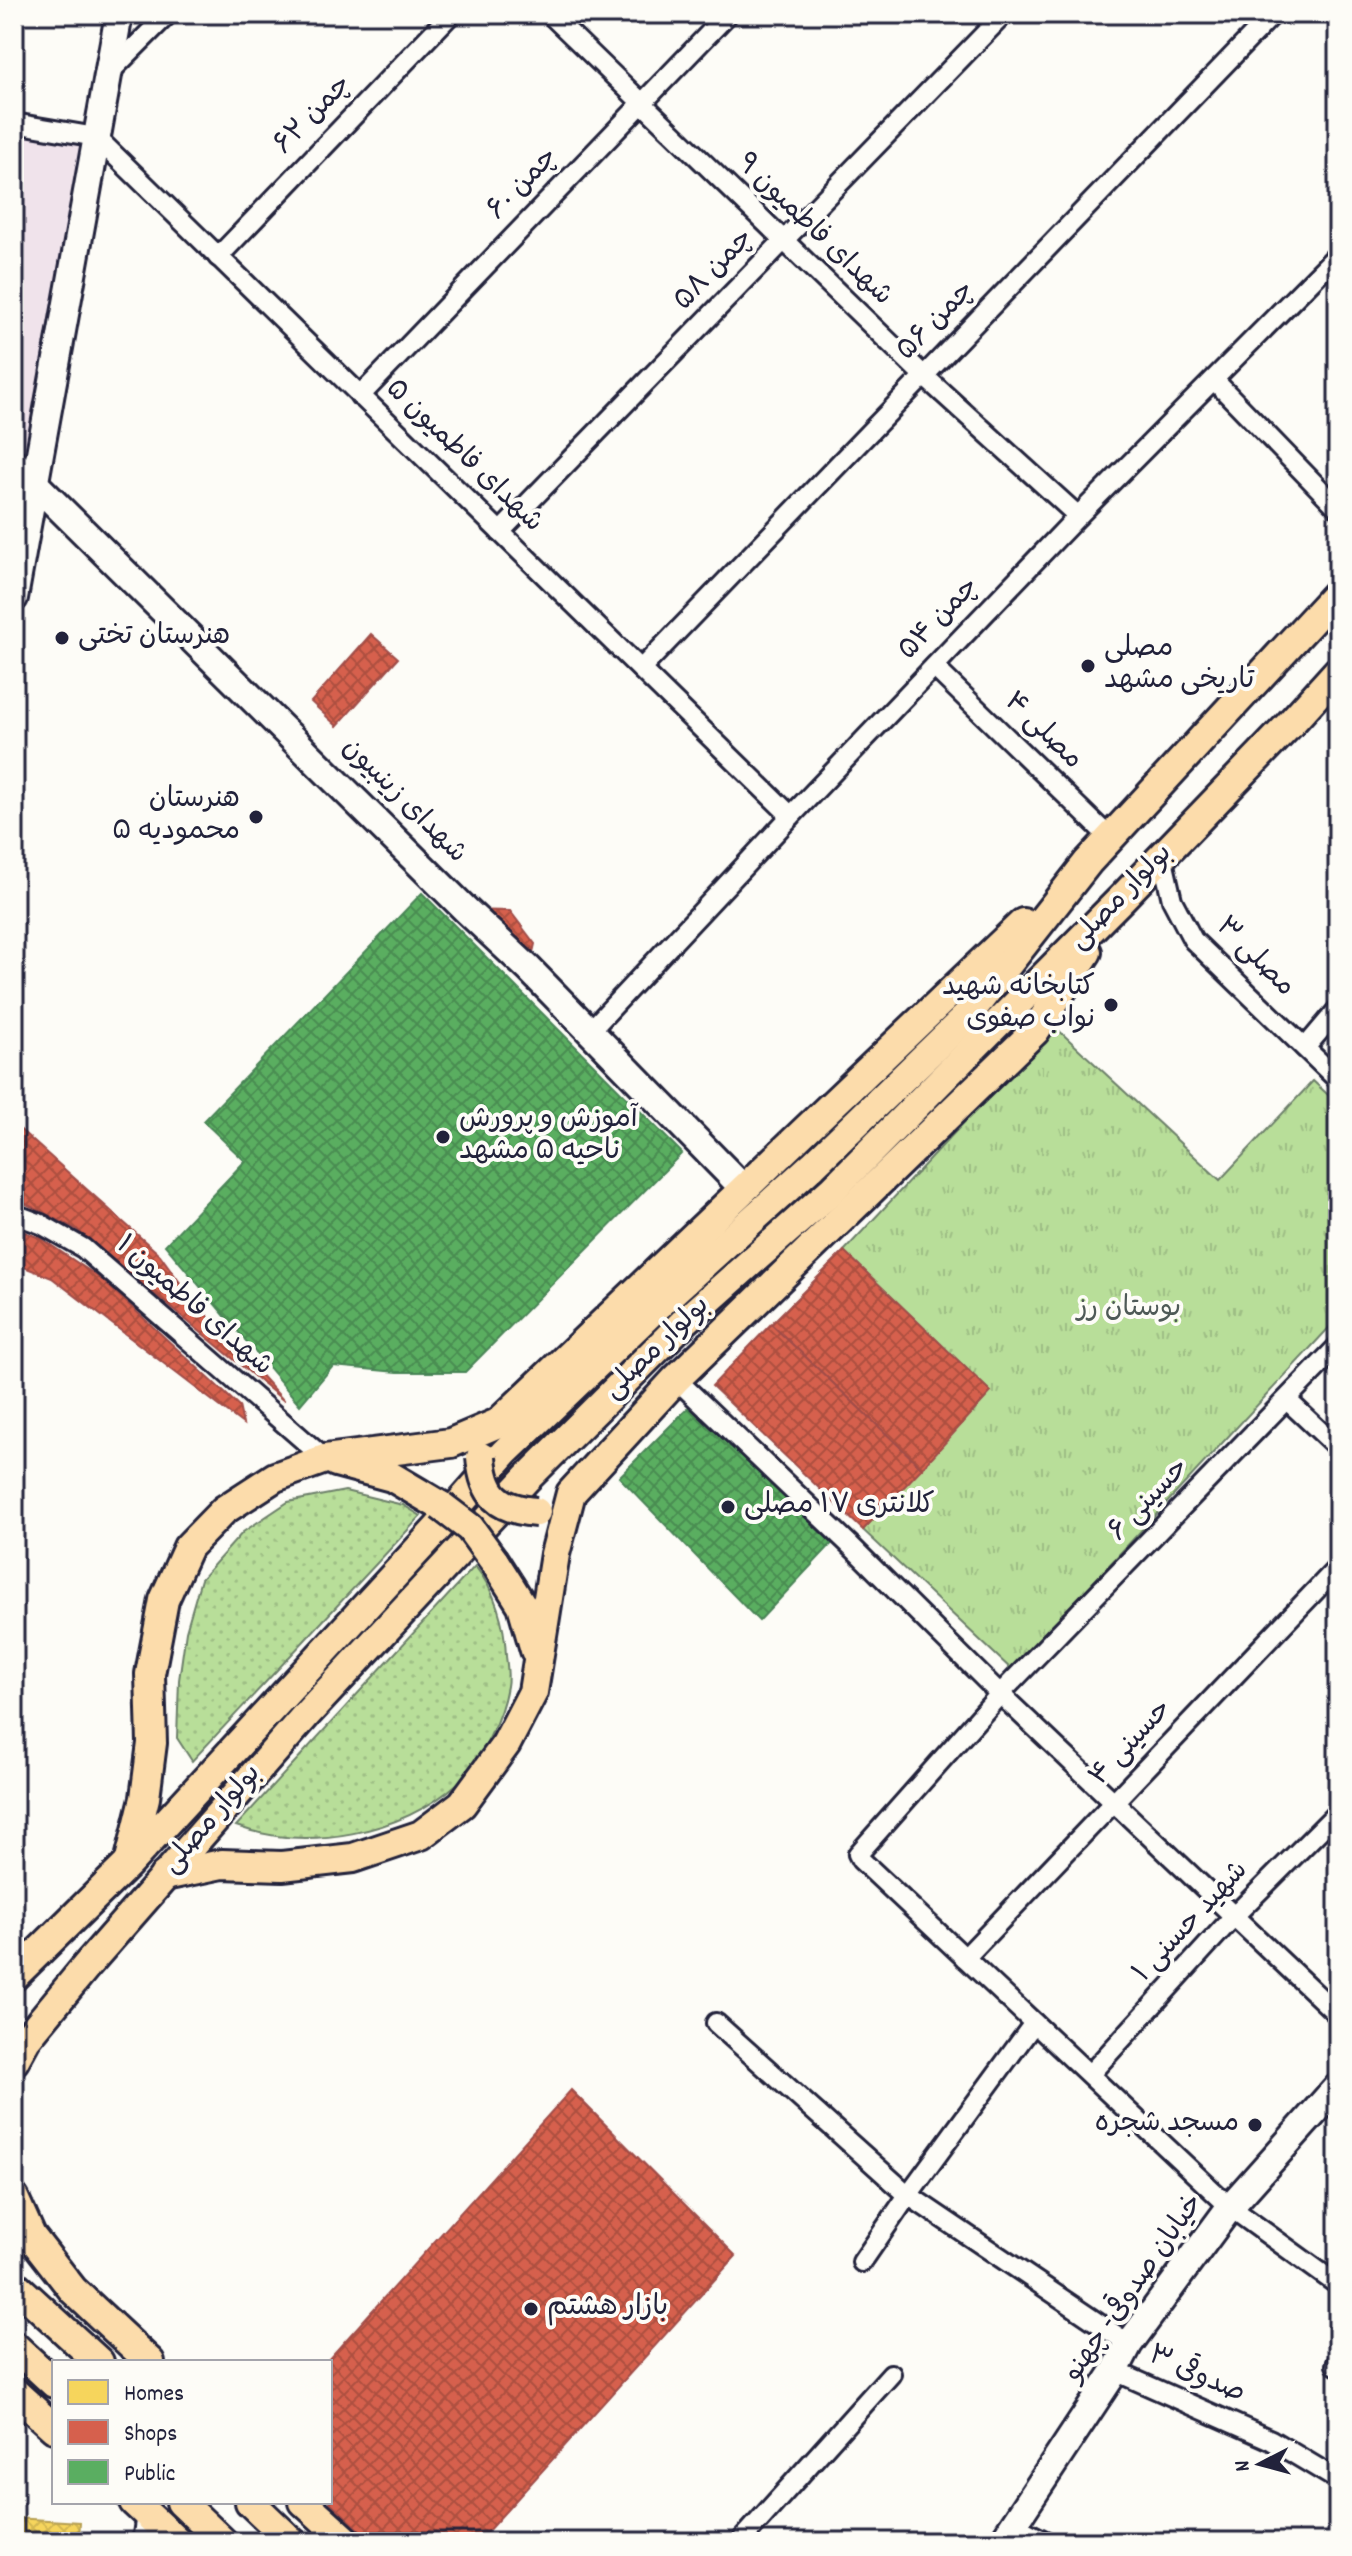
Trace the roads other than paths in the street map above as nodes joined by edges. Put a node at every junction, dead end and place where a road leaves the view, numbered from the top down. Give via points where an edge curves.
1 (119, 14) edge
2 (168, 14) edge
3 (451, 14) edge
4 (550, 14) edge
5 (728, 14) edge
6 (1004, 14) edge
7 (1273, 14) edge
8 (106, 76) junction
9 (640, 104) junction
10 (14, 123) edge
11 (96, 137) junction
12 (783, 242) junction
13 (1338, 254) edge
14 (218, 257) junction
15 (924, 376) junction
16 (1214, 380) junction
17 (360, 396) junction
18 (14, 463) edge
19 (35, 484) junction
20 (1338, 508) edge
21 (1078, 516) junction
22 (500, 532) junction
23 (1338, 592) edge
24 (14, 598) edge
25 (934, 667) junction
26 (641, 669) junction
27 (1338, 671) edge
28 (791, 816) junction
29 (1110, 838) junction
30 (1162, 856) junction
31 (1088, 862) junction
32 (1123, 897) junction
33 (1338, 1009) edge
34 (589, 1032) junction
35 (1305, 1048) junction
36 (1338, 1080) edge
37 (744, 1189) junction
38 (14, 1214) edge
39 (1338, 1346) edge
40 (676, 1379) junction
41 (1288, 1401) junction
42 (498, 1423) junction
43 (1338, 1448) edge
44 (325, 1459) junction
45 (571, 1493) junction
46 (1338, 1567) edge
47 (537, 1658) junction
48 (1000, 1694) junction
49 (1115, 1803) junction
50 (1338, 1812) edge
51 (129, 1863) junction
52 (164, 1876) junction
53 (1234, 1916) junction
54 (965, 1958) junction
55 (14, 1976) edge
56 (1338, 2015) edge
57 (716, 2023) dead end
58 (1034, 2023) junction
59 (14, 2061) edge
60 (1090, 2074) junction
61 (1338, 2086) edge
62 (908, 2195) junction
63 (14, 2198) edge
64 (1230, 2207) junction
65 (862, 2262) dead end
66 (14, 2284) edge
67 (1338, 2285) edge
68 (1129, 2344) junction
69 (14, 2346) edge
70 (97, 2360) edge
71 (148, 2360) edge
72 (1115, 2371) junction
73 (891, 2374) dead end
74 (52, 2381) edge
75 (14, 2392) edge
76 (52, 2426) edge
77 (1338, 2480) edge
78 (183, 2504) edge
79 (252, 2504) edge
80 (306, 2504) edge
81 (140, 2508) edge
82 (1007, 2533) edge
83 (142, 2542) edge
84 (177, 2542) edge
85 (223, 2542) edge
86 (292, 2542) edge
87 (348, 2542) edge
88 (740, 2542) edge
89 (1047, 2542) edge

1 - 8 street
2 - 8 street
3 - 14 street, چمن ۶۲
4 - 9 street, شهدای فاطمیون ۹
5 - 9 street, چمن ۶۰
6 - 12 street, چمن ۵۸
7 - 15 street, چمن ۵۶
8 - 11 street
9 - 12 street, شهدای فاطمیون ۹
9 - 17 street, چمن ۶۰
10 - 11 street
11 - 14 street, شهدای فاطمیون ۵
11 - 19 street
12 - 15 street, شهدای فاطمیون ۹
12 - 22 street, چمن ۵۸
13 - 16 street, چمن ۵۴
14 - 17 street, شهدای فاطمیون ۵
15 - 21 street, شهدای فاطمیون ۹
15 - 26 street, چمن ۵۶
16 - 20 street
16 - 21 street, چمن ۵۴
17 - 22 street, شهدای فاطمیون ۵
18 - 19 street, شهدای زینبیون
19 - 24 street
19 - 34 street, شهدای زینبیون
21 - 25 street, چمن ۵۴
22 - 26 street, شهدای فاطمیون ۵
23 - 29 main road, بولوار مصلی
25 - 28 street, چمن ۵۴
25 - 29 street, مصلی ۴
26 - 28 street, شهدای فاطمیون ۵
27 - 30 main road, بولوار مصلی
28 - 34 street, چمن ۵۴
29 - 31 main road, بولوار مصلی
30 - 32 main road, بولوار مصلی
30 - 35 street, مصلی ۳ via 1172,900 1193,940
31 - 37 main road
31 - 51 main road, بولوار مصلی via 967,1016 505,1452
32 - 40 main road via 1035,1031
32 - 52 main road, بولوار مصلی via 831,1191 686,1320 527,1478
33 - 35 street
34 - 37 street, شهدای زینبیون
35 - 36 street, مصلی ۳
37 - 42 main road
38 - 44 street, شهدای فاطمیون ۱ via 83,1248
39 - 41 street, حسینی ۶
40 - 45 main road
40 - 48 street
41 - 43 street
41 - 48 street, حسینی ۶
42 - 44 main road via 451,1443
42 - 45 main road, bridge via 481,1457 483,1480 494,1498 513,1510 536,1512
44 - 47 main road, bridge via 392,1477 470,1528 522,1605
44 - 51 main road via 275,1477 224,1510 188,1547 164,1600 150,1674 152,1743
45 - 47 main road
46 - 49 street, حسینی ۴
47 - 52 main road via 533,1692 506,1744 462,1804 421,1835 353,1858 282,1866 222,1864
48 - 49 street
48 - 54 street, حسینی ۶ via 858,1854
49 - 53 street
49 - 54 street, حسینی ۴
50 - 53 street, شهید حسنی ۱
51 - 55 main road, بولوار مصلی
52 - 59 main road, بولوار مصلی via 26,2039
53 - 56 street
53 - 60 street, شهید حسنی ۱
54 - 58 street
57 - 62 street
58 - 60 street
58 - 62 street
60 - 64 street
61 - 64 street, خیابان صدوقی- چهنو
62 - 65 street
62 - 68 street
63 - 71 main road via 31,2236 73,2290
64 - 67 street
64 - 68 street, خیابان صدوقی- چهنو
66 - 70 main road
68 - 72 street, خیابان صدوقی- چهنو
69 - 74 main road
72 - 77 street, صدوقی ۳ via 1271,2440
72 - 82 street, خیابان صدوقی- چهنو
73 - 88 street
75 - 76 main road
78 - 85 main road
79 - 86 main road
80 - 87 main road
81 - 83 street
81 - 84 main road
82 - 89 street

